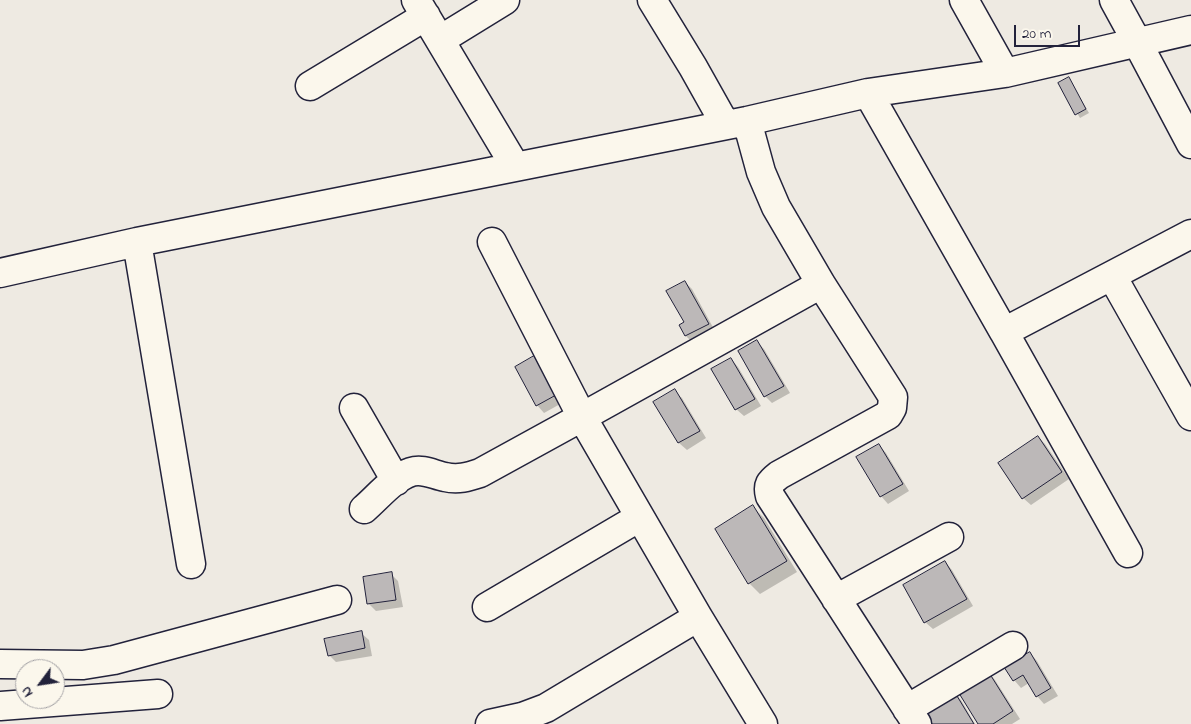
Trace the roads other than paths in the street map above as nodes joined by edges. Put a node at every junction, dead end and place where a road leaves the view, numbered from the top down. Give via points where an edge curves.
1 (505, 0) edge
2 (964, 0) edge
3 (1114, 0) edge
4 (658, 2) edge
5 (421, 8) edge
6 (1191, 30) edge
7 (440, 40) junction
8 (1137, 42) junction
9 (1005, 73) junction
10 (310, 86) dead end
11 (868, 93) junction
12 (736, 123) junction
13 (1191, 144) edge
14 (515, 166) junction
15 (1191, 234) edge
16 (136, 242) junction
17 (492, 242) dead end
18 (0, 273) edge
19 (1112, 276) junction
20 (821, 284) junction
21 (1004, 332) junction
22 (354, 408) dead end
23 (1191, 416) edge
24 (582, 417) junction
25 (396, 480) junction
26 (364, 509) dead end
27 (640, 517) junction
28 (950, 537) dead end
29 (1128, 553) dead end
30 (191, 564) dead end
31 (836, 599) junction
32 (337, 600) dead end
33 (487, 607) dead end
34 (698, 617) junction
35 (1013, 646) dead end
36 (0, 664) edge
37 (158, 694) dead end
38 (0, 706) edge
39 (912, 716) edge
40 (490, 724) edge
41 (763, 724) edge

1 - 7 street
2 - 9 street
3 - 8 street
4 - 12 street via 693,67
5 - 7 street
5 - 10 street
6 - 8 street
7 - 14 street
8 - 9 street
8 - 13 street
9 - 11 street
11 - 12 street
11 - 21 street
12 - 14 street
12 - 20 street via 756,157 776,207
14 - 16 street
15 - 19 street
16 - 18 street
16 - 30 street
17 - 24 street
19 - 21 street
19 - 23 street
20 - 24 street
20 - 31 street via 893,403 888,414 779,475 768,488 774,504
21 - 29 street
22 - 25 street
24 - 25 street via 469,477 445,477 421,470
24 - 27 street
25 - 26 street
27 - 33 street
27 - 34 street
28 - 31 street
31 - 39 street
32 - 36 street via 114,660 83,665
34 - 40 street via 546,708
34 - 41 street
35 - 39 street
37 - 38 street

